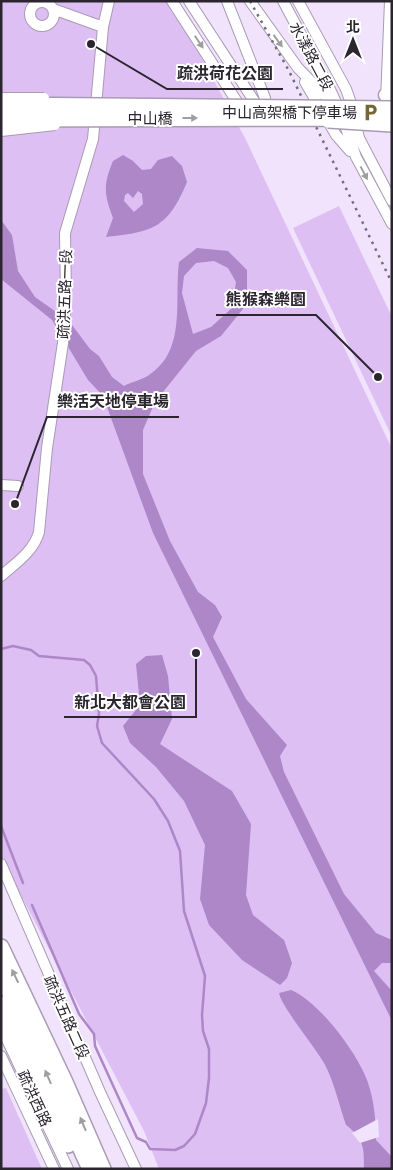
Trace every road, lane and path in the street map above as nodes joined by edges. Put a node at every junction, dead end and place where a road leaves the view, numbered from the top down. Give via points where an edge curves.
1 (109, 1) edge
2 (172, 1) edge
3 (189, 1) edge
4 (228, 1) edge
5 (250, 1) edge
6 (283, 1) edge
7 (298, 1) edge
8 (390, 1) edge
9 (39, 2) edge
10 (53, 9) junction
11 (103, 27) junction
12 (298, 68) junction
13 (1, 98) edge
14 (1, 105) edge
15 (346, 109) junction
16 (390, 111) edge
17 (104, 112) junction
18 (262, 113) junction
19 (64, 118) junction
20 (1, 119) edge
21 (354, 121) junction
22 (1, 124) edge
23 (1, 131) edge
24 (356, 157) junction
25 (392, 200) edge
26 (392, 224) edge
27 (1, 485) edge
28 (18, 486) dead end
29 (1, 576) edge
30 (1, 864) edge
31 (1, 947) edge
32 (1, 974) edge
33 (2, 1006) edge
34 (1, 1027) edge
35 (1, 1056) edge
36 (6, 1074) edge
37 (54, 1169) edge
38 (68, 1169) edge
39 (80, 1169) edge
40 (90, 1169) edge
41 (102, 1169) edge
42 (136, 1169) edge

1 - 11 street, 疏洪五路一段
2 -> 18 street via 245,115
3 - 18 street
4 - 18 street via 266,98
5 -> 12 street
6 - 15 street, 水漾路二段
7 - 15 street, 水漾路二段 via 346,89
8 - 16 street
9 - 10 street via 47,3
9 - 10 street via 30,10 36,24 44,25 51,21
10 - 11 street
11 - 29 street, 疏洪五路一段 via 93,138 66,233 63,343 48,439 39,532 28,552
12 - 15 street
12 - 24 street via 336,135
13 - 17 street, bridge via 63,99
14 - 17 highway, 中山橋, bridge
15 - 16 main road
15 - 21 main road
15 - 24 street
16 - 17 highway, 中山橋, bridge
16 - 21 main road
17 - 19 highway, 中山橋, bridge
17 - 23 street, bridge
19 - 20 highway, 中山橋, bridge
19 - 22 highway, bridge
21 - 25 street via 359,138
24 -> 26 street
27 - 28 street
30 - 42 street, 疏洪五路二段
41 -> 31 highway
40 -> 32 highway
33 - 39 highway
34 - 38 street, 疏洪西路
35 - 36 street, 疏洪西路
36 - 37 street, 疏洪西路

